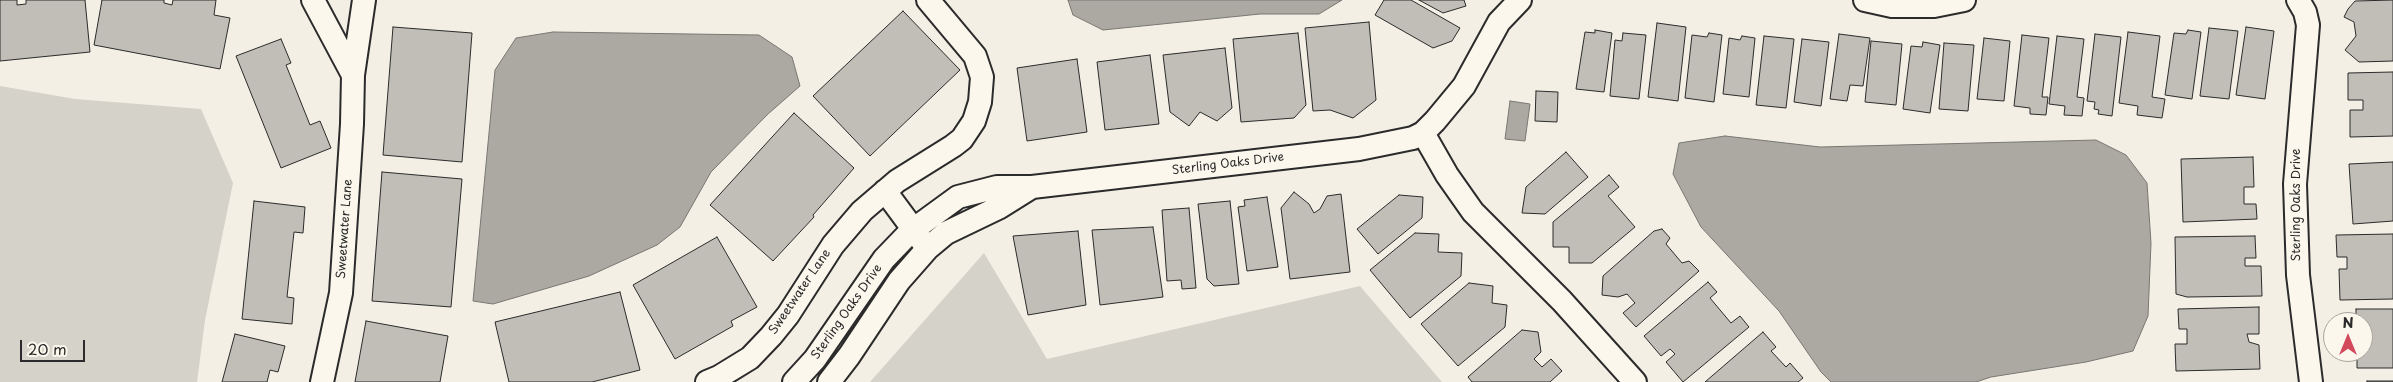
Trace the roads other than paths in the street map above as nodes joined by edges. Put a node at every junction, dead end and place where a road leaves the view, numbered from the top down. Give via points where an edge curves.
1 (313, 0) edge
2 (364, 0) edge
3 (928, 0) edge
4 (1520, 0) edge
5 (1865, 0) edge
6 (1964, 0) edge
7 (2298, 0) edge
8 (352, 75) junction
9 (1422, 133) junction
10 (1032, 187) junction
11 (885, 192) junction
12 (913, 229) junction
13 (928, 248) junction
14 (322, 382) edge
15 (707, 382) edge
16 (794, 382) edge
17 (829, 382) edge
18 (1635, 382) edge
19 (2311, 382) edge

1 - 8 street, Sweetwater Lane
2 - 8 street, Sweetwater Lane
3 - 11 street, Sweetwater Lane via 975,56 982,77 980,102 974,121 962,139
4 - 9 street, Sterling Oaks Drive via 1499,22 1464,86 1436,122
5 - 6 street via 1892,6 1934,6
7 - 19 street, Sterling Oaks Drive via 2308,25 2295,184 2298,275
8 - 14 street, Sweetwater Lane via 341,293
9 - 10 street, Sterling Oaks Drive via 1414,138 1359,149
9 - 18 street via 1473,212 1562,301
10 - 12 street, Sterling Oaks Drive via 997,187 958,197
10 - 13 street, Sterling Oaks Drive via 1000,207 946,233
11 - 12 street
11 - 15 street, Sweetwater Lane via 862,211 833,245 772,336 750,358
12 - 13 street
12 - 16 street, Sterling Oaks Drive via 884,259 816,359
13 - 17 street, Sterling Oaks Drive via 898,281

